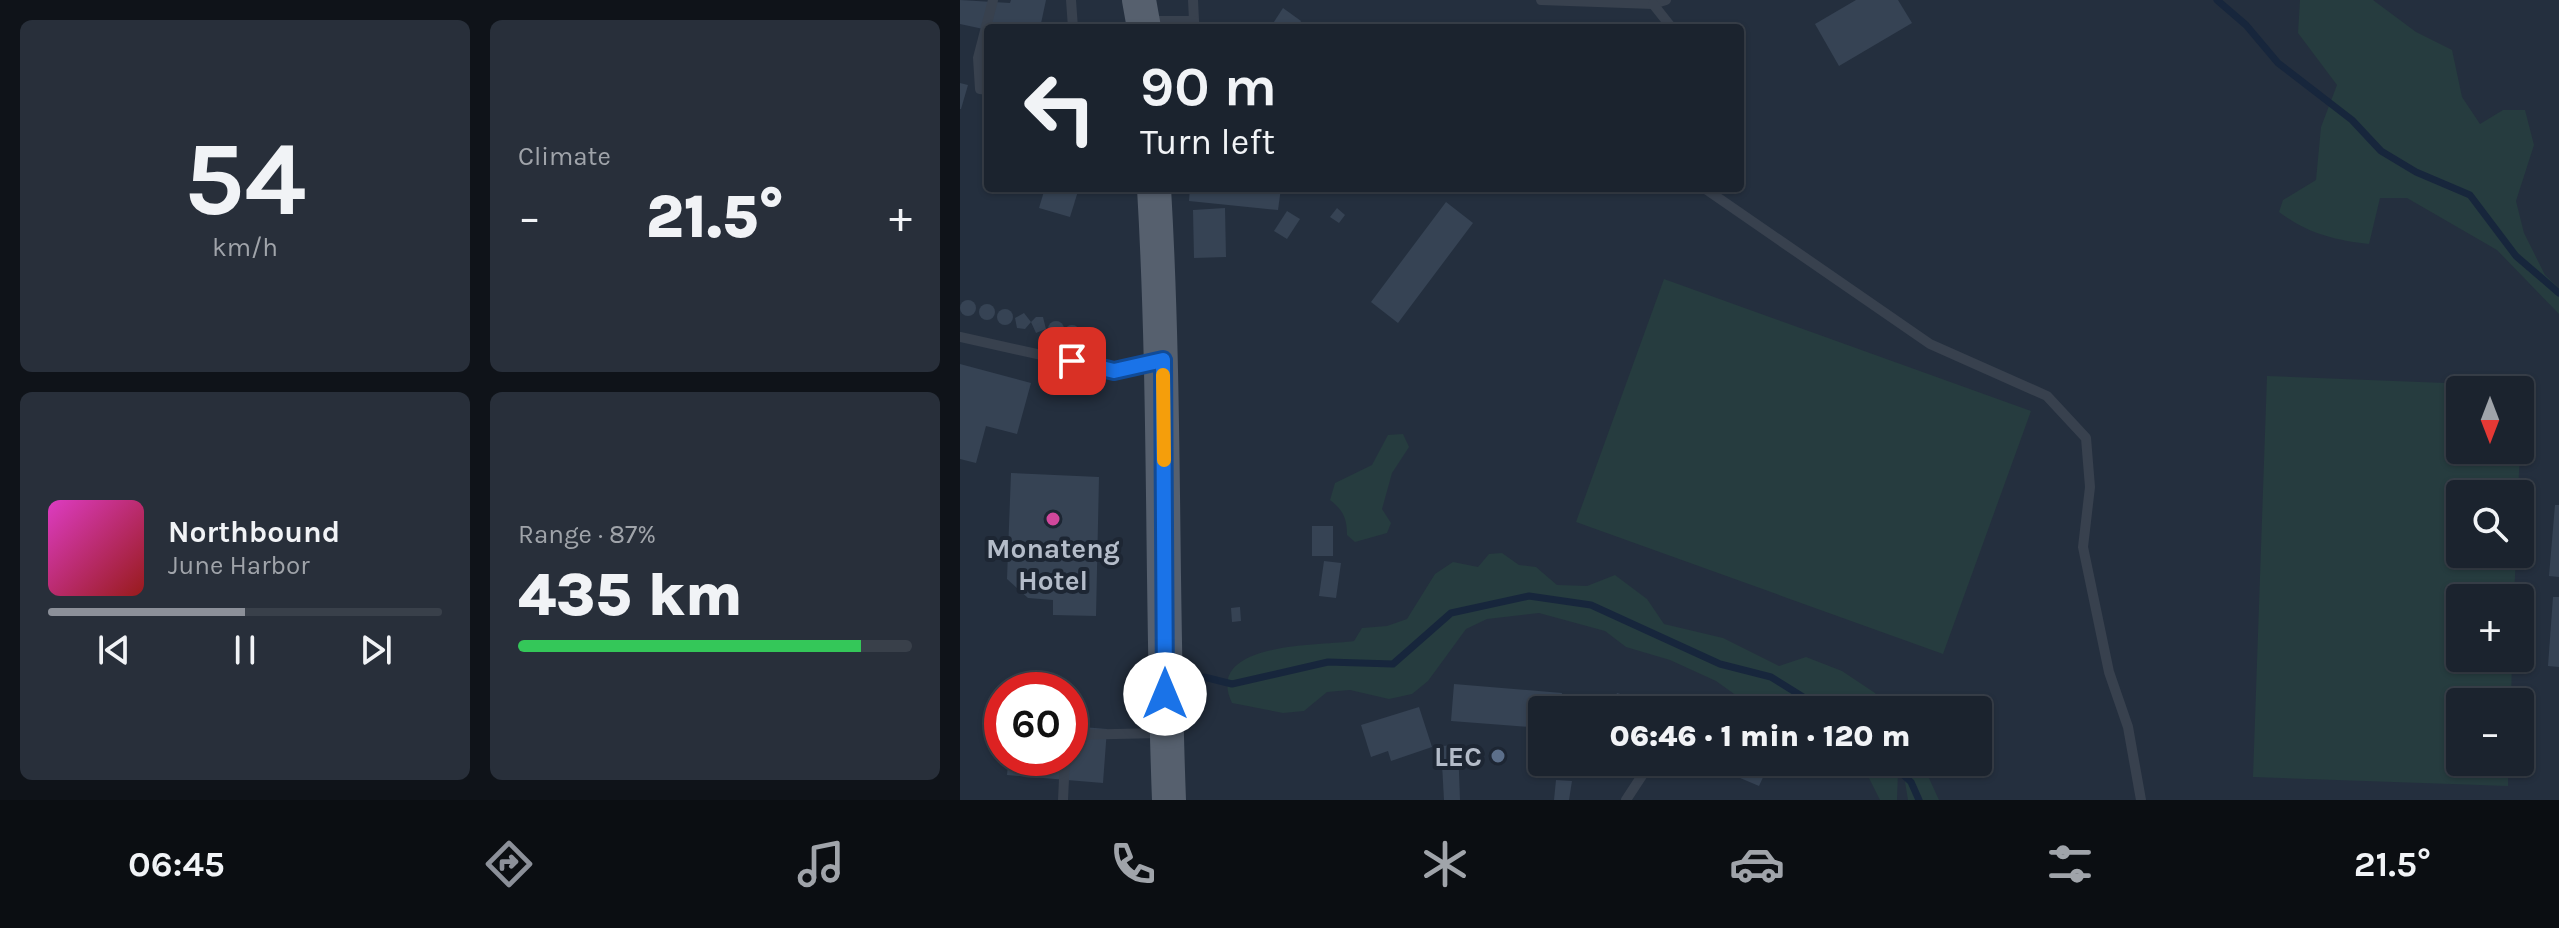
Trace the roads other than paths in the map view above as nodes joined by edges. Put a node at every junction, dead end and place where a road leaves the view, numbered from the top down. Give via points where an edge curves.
1 (993, 0) edge
2 (1071, 0) edge
3 (1193, 0) edge
4 (1541, 0) edge
5 (1666, 0) edge
6 (1653, 4) junction
7 (1143, 12) edge
8 (987, 24) edge
9 (1073, 24) edge
10 (1194, 24) edge
11 (1669, 24) edge
12 (984, 35) edge
13 (984, 90) edge
14 (1154, 192) edge
15 (1710, 192) edge
16 (960, 337) edge
17 (1163, 360) junction
18 (1167, 733) junction
19 (1088, 735) edge
20 (1064, 776) edge
21 (1642, 776) edge
22 (1063, 800) edge
23 (1169, 800) edge
24 (1626, 800) edge
25 (2141, 800) edge

1 - 8 lane
2 - 9 lane
3 - 10 lane
4 - 6 lane
5 - 6 lane
6 - 11 lane
7 - 10 lane
12 - 13 lane via 978,58
14 - 17 main road
15 - 25 lane via 1930,344 2047,396 2086,438 2090,487 2083,547
16 - 17 lane via 1114,371
17 - 18 main road
18 - 19 lane
18 - 23 main road
20 - 22 lane
21 - 24 lane

